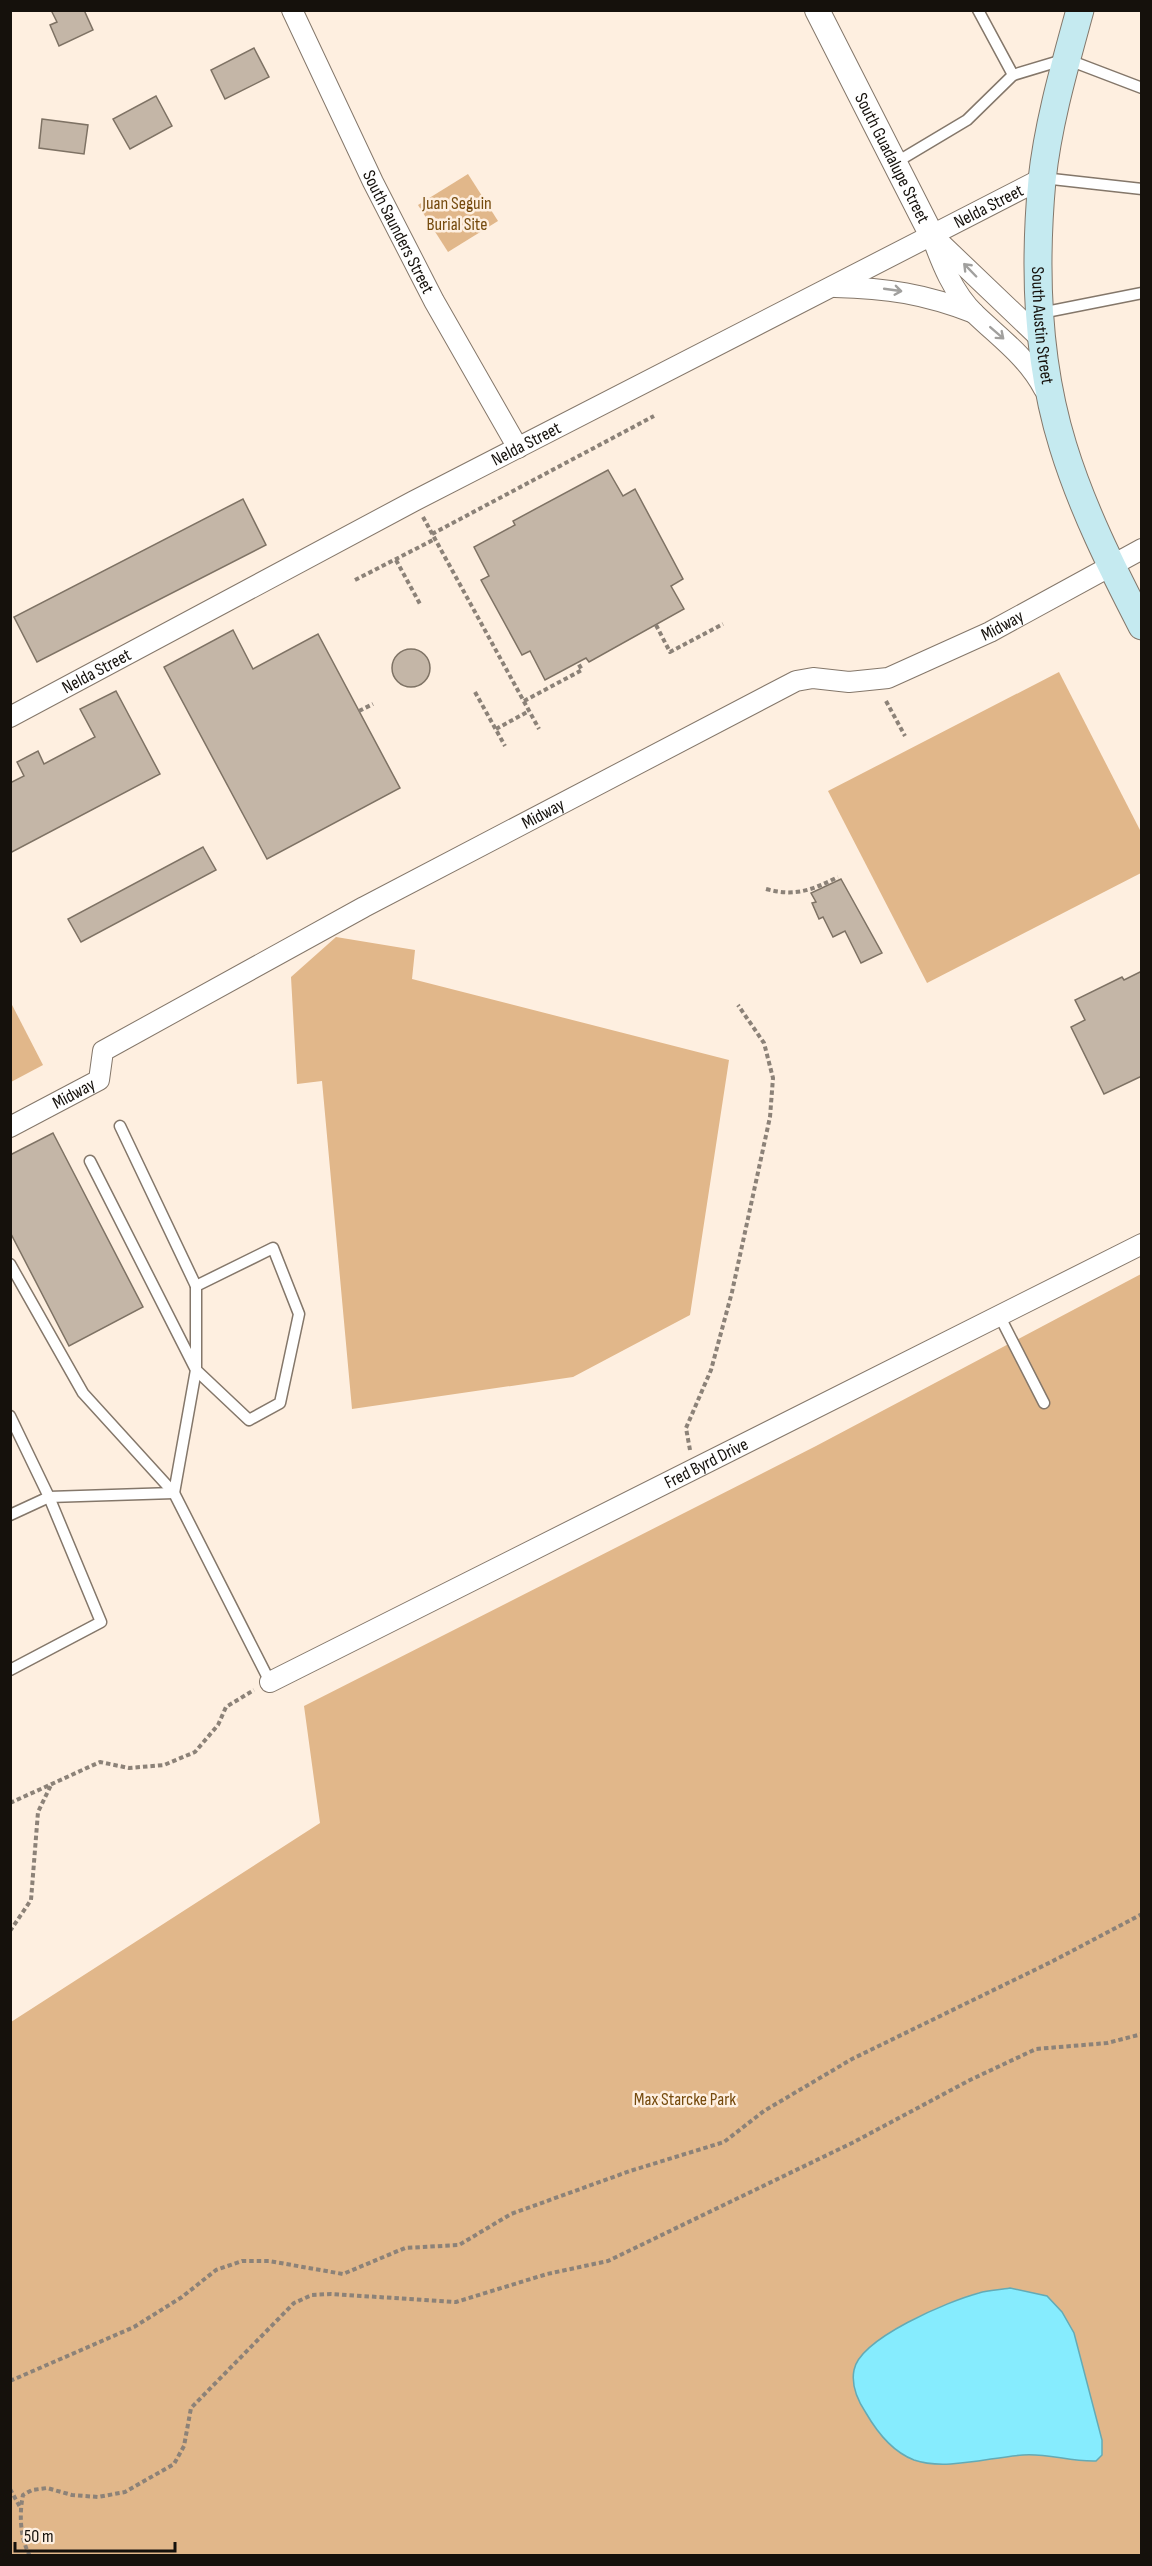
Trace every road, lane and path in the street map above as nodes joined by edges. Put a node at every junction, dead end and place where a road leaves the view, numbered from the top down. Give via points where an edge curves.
1 (292, 10) edge
2 (817, 10) edge
3 (978, 10) edge
4 (1080, 10) edge
5 (1066, 59) junction
6 (1013, 75) junction
7 (1142, 88) edge
8 (895, 164) junction
9 (1043, 178) junction
10 (1142, 189) edge
11 (931, 234) junction
12 (835, 287) junction
13 (1142, 293) edge
14 (974, 313) junction
15 (1041, 313) junction
16 (1042, 340) junction
17 (1052, 403) junction
18 (654, 416) dead end
19 (518, 448) junction
20 (414, 501) junction
21 (432, 534) junction
22 (435, 539) junction
23 (1142, 549) edge
24 (396, 559) junction
25 (1112, 566) junction
26 (355, 580) dead end
27 (420, 604) dead end
28 (723, 624) dead end
29 (656, 625) dead end
30 (1142, 626) edge
31 (578, 663) dead end
32 (475, 692) dead end
33 (524, 701) junction
34 (886, 701) dead end
35 (372, 704) dead end
36 (359, 711) dead end
37 (529, 711) junction
38 (10, 717) edge
39 (496, 729) junction
40 (539, 729) dead end
41 (905, 736) dead end
42 (505, 746) dead end
43 (838, 877) dead end
44 (766, 889) dead end
45 (738, 1005) dead end
46 (120, 1126) dead end
47 (10, 1127) edge
48 (90, 1161) dead end
49 (1142, 1244) edge
50 (10, 1263) edge
51 (196, 1286) junction
52 (999, 1315) junction
53 (196, 1370) junction
54 (1044, 1403) dead end
55 (10, 1416) edge
56 (696, 1467) junction
57 (174, 1493) junction
58 (49, 1497) junction
59 (10, 1515) edge
60 (10, 1670) edge
61 (270, 1682) joint
62 (243, 1695) dead end
63 (52, 1785) junction
64 (10, 1803) edge
65 (1142, 1914) edge
66 (10, 1930) edge
67 (1142, 2034) edge
68 (10, 2381) edge
69 (10, 2489) edge
70 (20, 2509) junction
71 (30, 2556) edge

1 - 19 street, South Saunders Street via 434,301
2 - 8 street, South Guadalupe Street
3 - 6 lane
4 - 5 main road, South Austin Street
5 - 6 lane
5 - 7 lane
5 - 9 main road, South Austin Street
6 - 8 lane via 967,120
8 - 11 street, South Guadalupe Street
9 - 10 lane
9 - 11 street, Nelda Street
9 - 15 main road, South Austin Street via 1038,261
11 - 12 street, Nelda Street
11 - 14 street via 941,261
16 -> 11 street, South Guadalupe Street
12 -> 14 street via 915,293
12 - 19 street, Nelda Street
13 - 15 lane
14 -> 17 street via 1033,368
15 - 16 main road, South Austin Street
16 - 17 main road, South Austin Street
17 - 25 main road, South Austin Street via 1063,446
18 - 21 path
19 - 20 street, Nelda Street
20 - 21 path
20 - 38 street, Nelda Street
21 - 22 path
22 - 24 path
22 - 33 path
23 - 25 street
24 - 26 path
24 - 27 path
25 - 30 main road, South Austin Street
25 - 47 street, Midway via 990,632 888,678 849,682 813,678 786,686 364,907 103,1051 99,1080
28 - 29 path via 670,652
31 - 33 path via 582,670
32 - 39 path
33 - 37 path
34 - 41 path
35 - 36 path
37 - 39 path
37 - 40 path
39 - 42 path
43 - 44 path via 802,893
45 - 56 path via 764,1043 773,1078 770,1117 711,1370 686,1428 687,1444
46 - 51 lane
48 - 53 lane
49 - 52 street, Fred Byrd Drive
50 - 57 lane via 83,1393
51 - 53 lane
51 - 53 lane via 273,1248 299,1314 280,1402 249,1420
52 - 54 lane
52 - 56 street, Fred Byrd Drive
53 - 57 lane
55 - 58 lane
56 - 61 street, Fred Byrd Drive
57 - 58 lane
57 - 61 lane
58 - 59 lane
58 - 60 lane via 101,1622
62 - 63 path via 226,1707 218,1725 195,1752 164,1765 129,1768 100,1762
63 - 64 path
63 - 66 path via 39,1812 31,1900
65 - 68 path via 852,2059 764,2111 724,2142 511,2214 459,2245 405,2248 343,2274 269,2260 242,2261 216,2270 134,2327
67 - 70 path via 1107,2043 1036,2049 608,2261 548,2274 456,2302 312,2295 294,2303 277,2318 191,2408 184,2446 174,2464 125,2492 98,2497 47,2488 32,2490 23,2495
69 - 70 path
70 - 71 path via 24,2546

